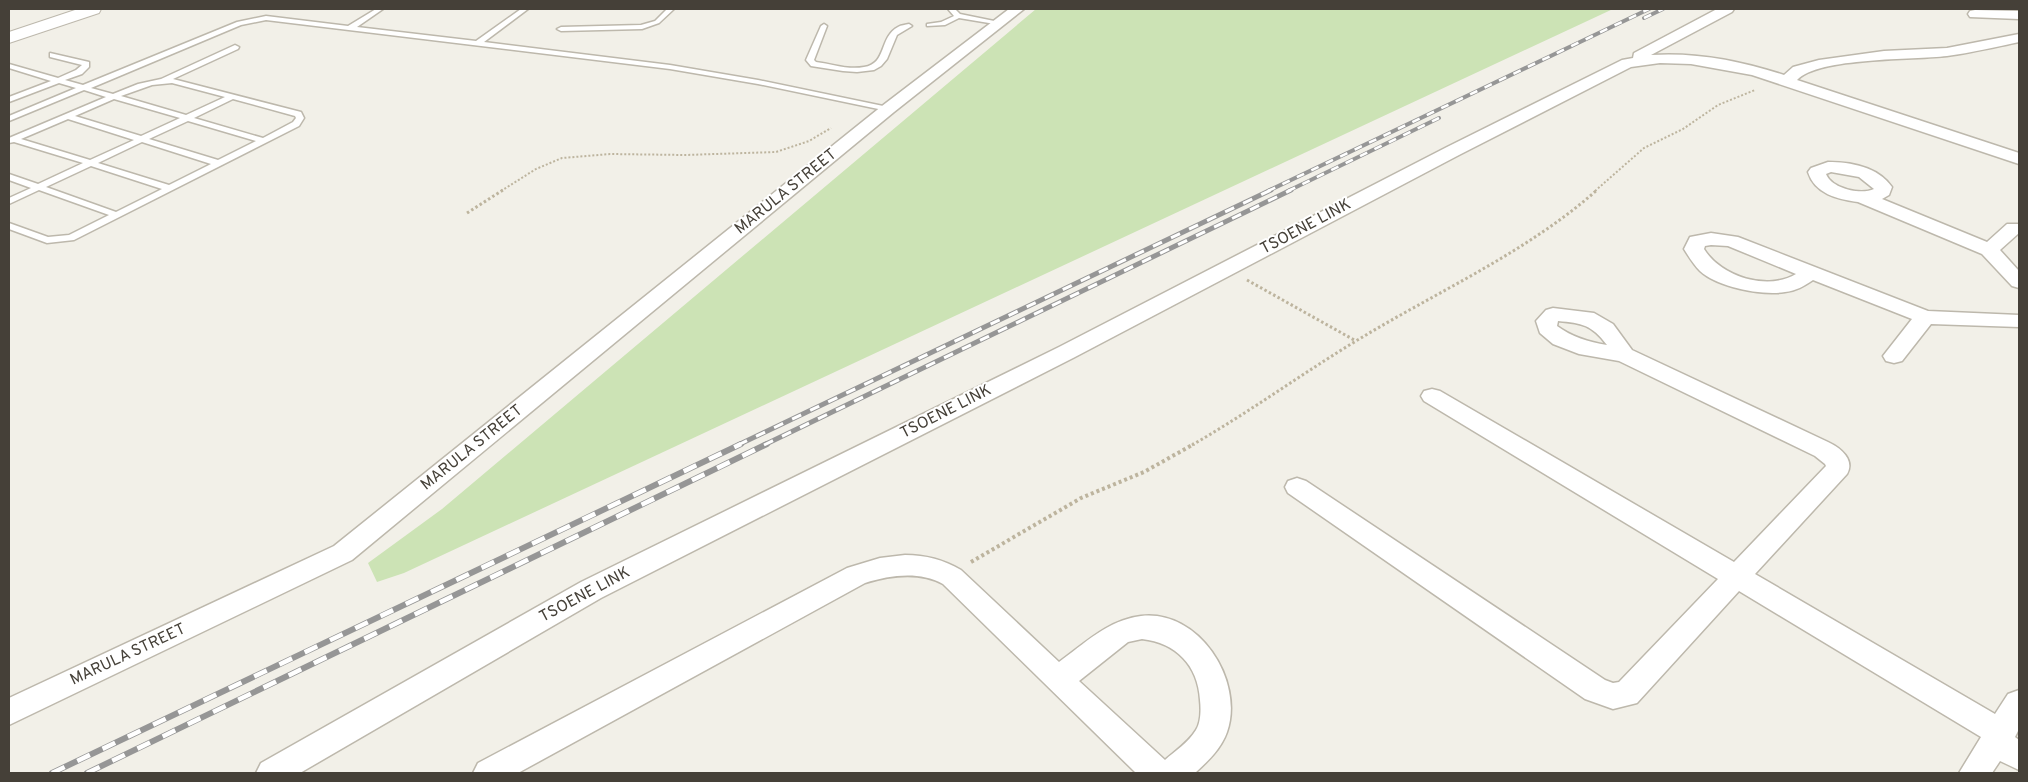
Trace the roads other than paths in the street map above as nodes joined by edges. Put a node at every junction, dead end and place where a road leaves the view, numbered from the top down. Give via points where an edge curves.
1 (93, 9) edge
2 (272, 9) edge
3 (380, 9) edge
4 (525, 9) edge
5 (671, 9) edge
6 (951, 9) edge
7 (1017, 9) edge
8 (1727, 9) edge
9 (1969, 12) edge
10 (2019, 14) edge
11 (26, 15) dead end
12 (958, 16) junction
13 (250, 20) junction
14 (9, 21) edge
15 (1001, 23) junction
16 (929, 25) dead end
17 (824, 26) dead end
18 (909, 26) dead end
19 (350, 28) junction
20 (561, 29) dead end
21 (9, 38) edge
22 (2019, 38) edge
23 (477, 44) junction
24 (235, 47) dead end
25 (53, 55) dead end
26 (1627, 63) junction
27 (9, 66) edge
28 (59, 80) junction
29 (162, 80) junction
30 (1787, 81) junction
31 (85, 88) junction
32 (114, 96) junction
33 (232, 97) junction
34 (9, 100) edge
35 (888, 109) junction
36 (67, 116) junction
37 (188, 118) junction
38 (9, 119) edge
39 (11, 140) edge
40 (142, 140) junction
41 (262, 140) junction
42 (2019, 159) edge
43 (218, 163) junction
44 (92, 164) junction
45 (9, 177) edge
46 (39, 188) junction
47 (169, 188) junction
48 (1862, 197) dead end
49 (9, 202) edge
50 (117, 215) junction
51 (9, 226) edge
52 (2014, 228) dead end
53 (1989, 250) junction
54 (1811, 273) junction
55 (2019, 282) edge
56 (1925, 317) junction
57 (2019, 321) edge
58 (1624, 355) dead end
59 (1894, 356) dead end
60 (1432, 396) dead end
61 (1297, 488) dead end
62 (1737, 575) junction
63 (1059, 679) junction
64 (2019, 703) edge
65 (9, 712) edge
66 (2005, 743) edge
67 (272, 773) edge
68 (488, 773) edge
69 (1157, 773) edge
70 (1173, 773) edge
71 (1975, 773) edge

1 - 21 street
2 - 13 lane
3 - 19 lane
4 - 23 lane
5 - 20 lane via 657,22 642,27
6 - 12 lane
7 - 15 street, MARULA STREET
8 - 26 street, TSOENE LINK
9 - 10 street
11 - 14 street
12 - 15 lane
12 - 16 lane via 944,24
13 - 19 lane via 279,18
13 - 31 lane
15 - 35 street, MARULA STREET
17 - 18 lane via 810,60 814,64 856,70 880,64 891,36 898,28
19 - 23 lane
22 - 30 street via 1947,52 1884,55 1818,64 1798,70
23 - 35 lane via 670,67
24 - 29 lane
25 - 28 lane via 86,64 79,72
26 - 30 street, TSOENE LINK via 1682,58 1724,64
26 - 67 street, TSOENE LINK via 1067,352 590,590
27 - 28 lane
28 - 31 lane
28 - 34 lane
29 - 32 lane
29 - 33 lane
30 - 42 street, TSOENE LINK
31 - 32 lane
31 - 38 lane
32 - 36 lane
32 - 37 lane
33 - 37 lane
33 - 41 lane via 298,114 300,118 296,124
35 - 65 street, MARULA STREET via 343,553
36 - 39 lane
36 - 40 lane
37 - 40 lane
37 - 41 lane
39 - 44 lane
40 - 43 lane
40 - 44 lane
41 - 43 lane
43 - 47 lane
44 - 46 lane
44 - 47 lane
45 - 46 lane
46 - 49 lane
46 - 50 lane
47 - 50 lane
48 - 53 street
50 - 51 lane via 71,238 58,240 47,240
52 - 53 street
53 - 55 street
54 - 54 street via 1788,286 1766,287 1740,282 1710,269 1694,249 1697,242 1711,238 1731,241
54 - 56 street
56 - 57 street
56 - 59 street
58 - 62 street via 1816,446 1837,461 1838,468 1833,475
60 - 62 street
61 - 62 street via 1605,695 1617,697 1630,692
62 - 66 street
63 - 68 street via 948,574 931,567 885,567 856,575
63 - 69 street
63 - 70 street via 1127,630 1161,628 1182,638 1208,672 1216,709 1206,742
64 - 66 street
66 - 71 street

